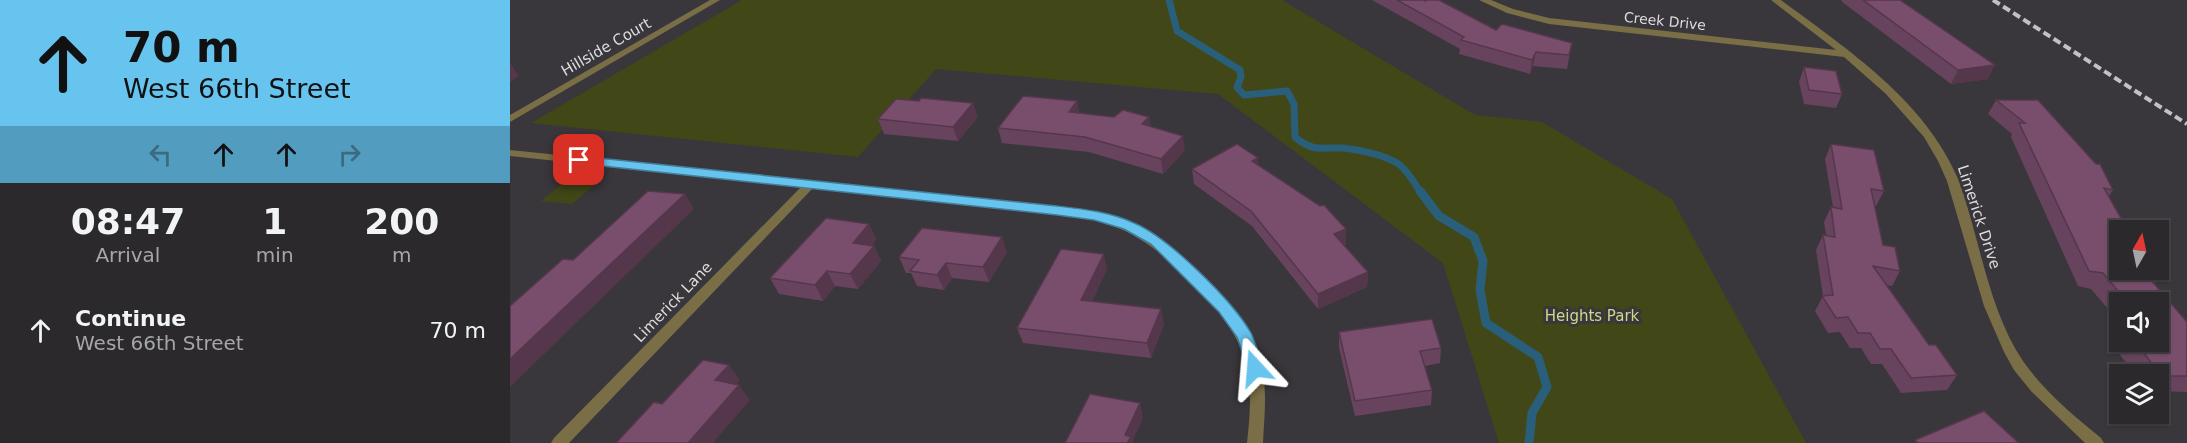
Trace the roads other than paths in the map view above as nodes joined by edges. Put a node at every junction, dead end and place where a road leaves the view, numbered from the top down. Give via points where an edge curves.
1 (716, 0) edge
2 (1483, 0) edge
3 (1774, 0) edge
4 (1847, 54) junction
5 (510, 119) edge
6 (510, 153) edge
7 (811, 184) junction
8 (560, 443) edge
9 (1255, 443) edge
10 (2096, 443) edge

1 - 5 street, Hillside Court
2 - 4 street, Creek Drive via 1549,21
3 - 4 street, Limerick Drive
4 - 10 street, Limerick Drive via 1892,93 1943,159 1994,314 2019,365 2064,417
6 - 7 street
7 - 8 street, Limerick Lane
7 - 9 street via 1095,216 1128,225 1156,240 1224,308 1244,335 1255,368 1260,405

